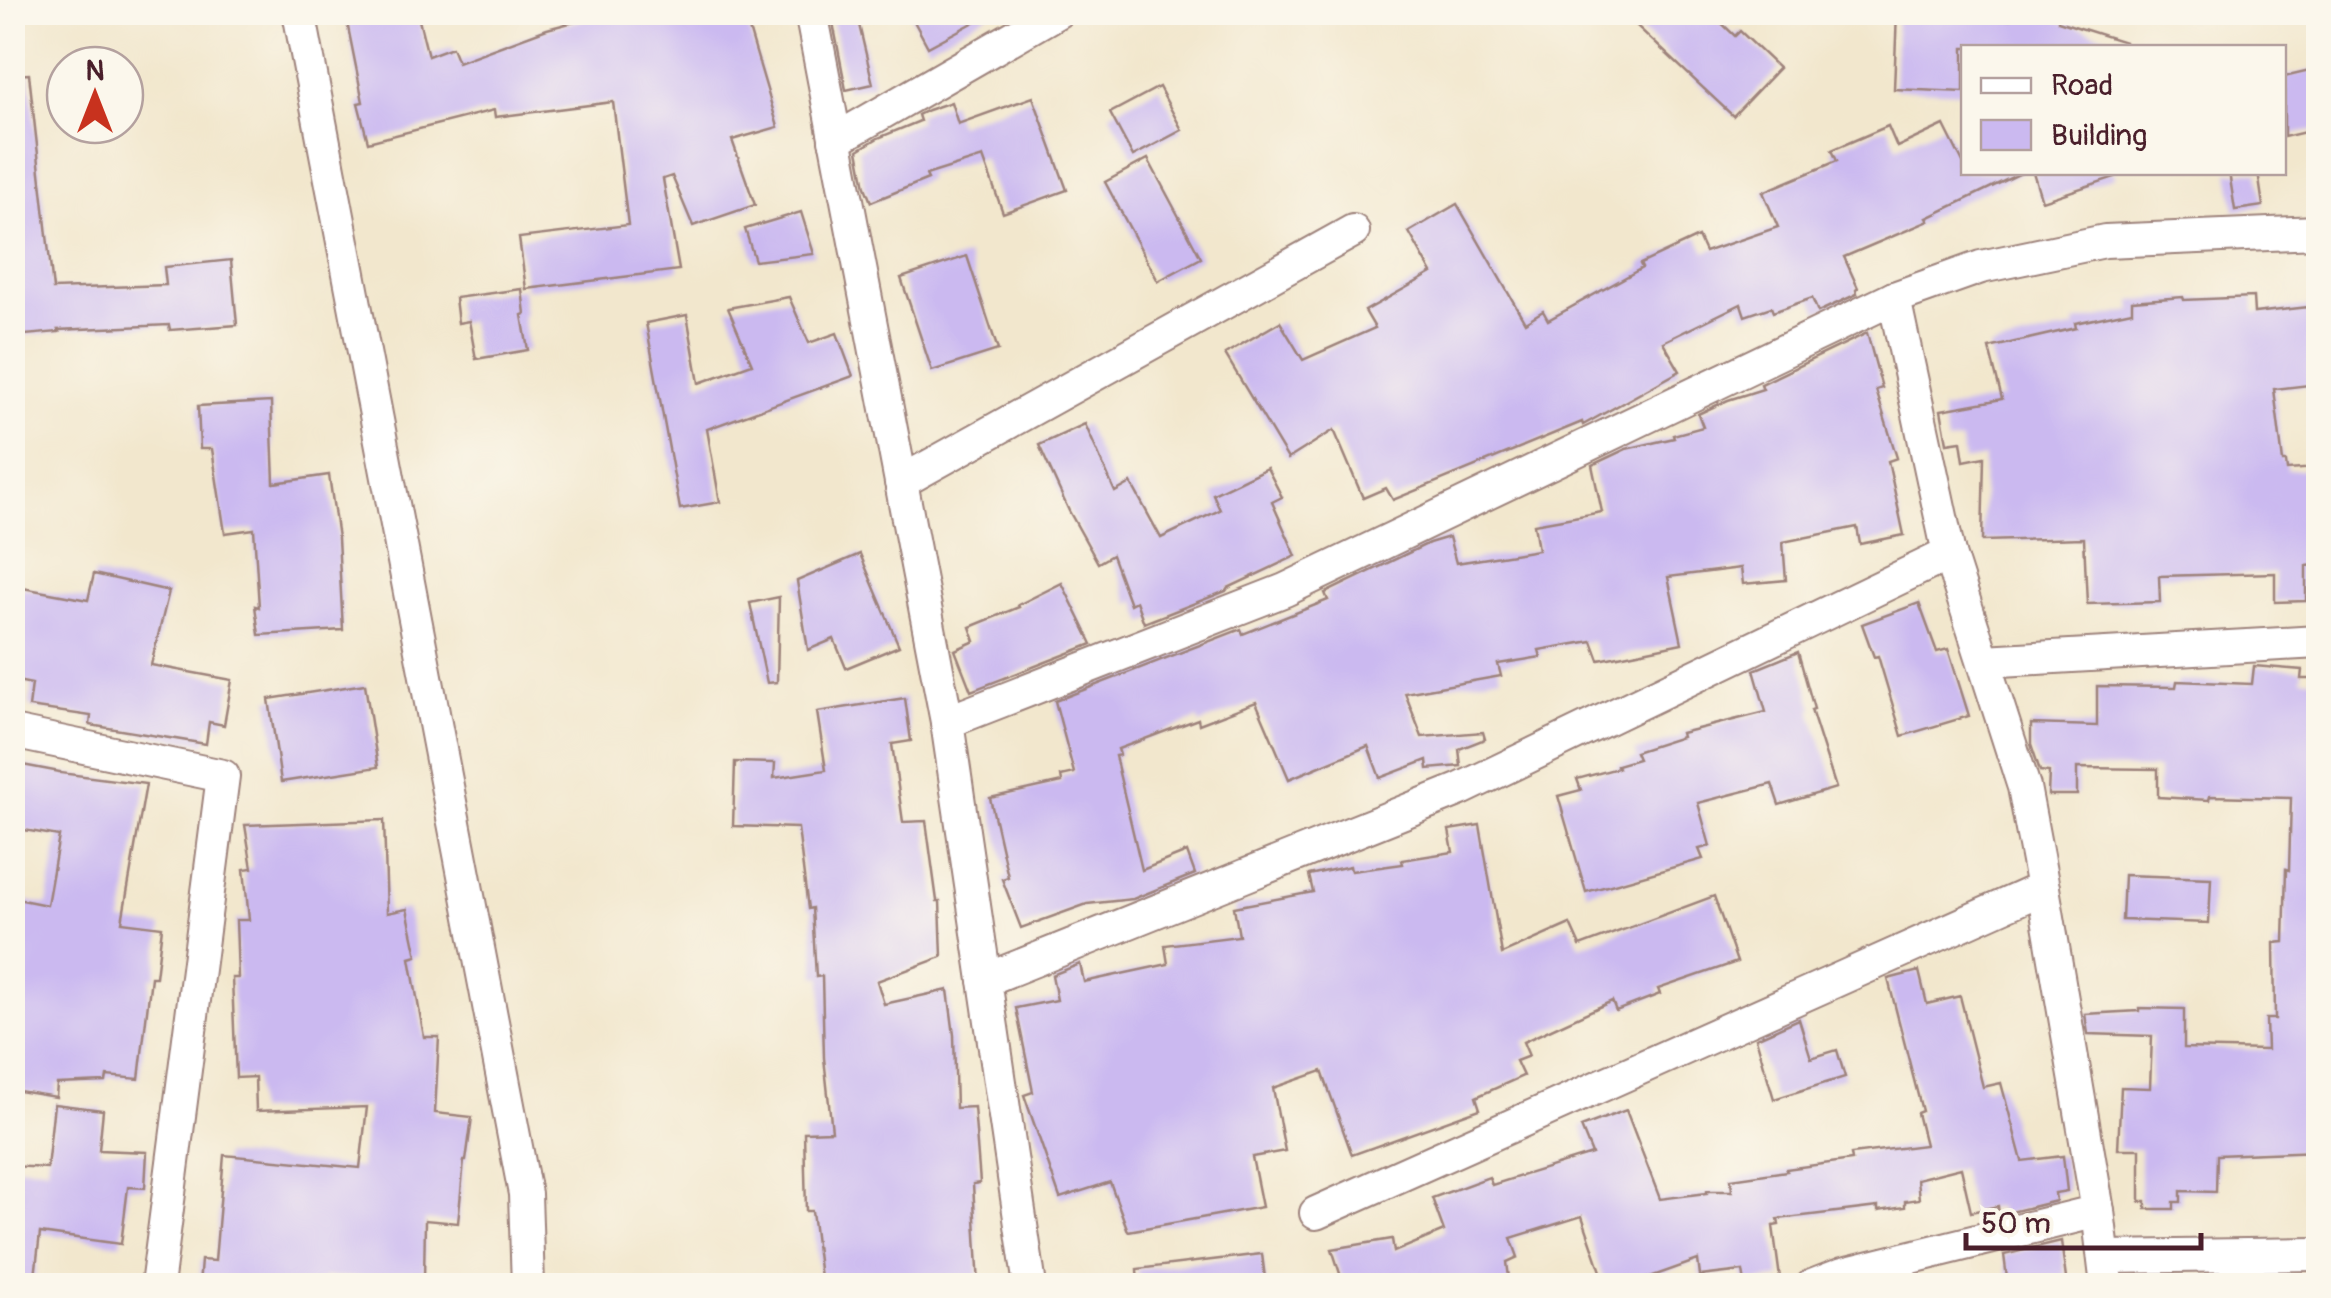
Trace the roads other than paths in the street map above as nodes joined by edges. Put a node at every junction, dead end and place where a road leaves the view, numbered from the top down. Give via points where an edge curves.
1 (299, 12) edge
2 (811, 12) edge
3 (1058, 12) edge
4 (835, 140) junction
5 (1353, 232) dead end
6 (2318, 232) edge
7 (1894, 298) junction
8 (901, 482) junction
9 (1950, 554) junction
10 (2318, 642) edge
11 (1984, 661) junction
12 (946, 722) junction
13 (12, 732) edge
14 (2043, 888) junction
15 (985, 980) junction
16 (2098, 1211) junction
17 (1316, 1213) dead end
18 (2318, 1254) edge
19 (2106, 1271) edge
20 (156, 1286) edge
21 (528, 1286) edge
22 (1030, 1286) edge
23 (1812, 1286) edge

1 - 21 street via 525,1194
2 - 4 street
3 - 4 street
4 - 8 street
5 - 8 street
6 - 7 street via 2105,241 1981,267
7 - 9 street
7 - 12 street via 1285,590
8 - 12 street
9 - 11 street
9 - 15 street via 1461,789
10 - 11 street
11 - 14 street via 2024,786
12 - 15 street
13 - 20 street via 223,776
14 - 16 street
14 - 17 street
15 - 22 street
16 - 19 street
16 - 23 street
18 - 19 street

